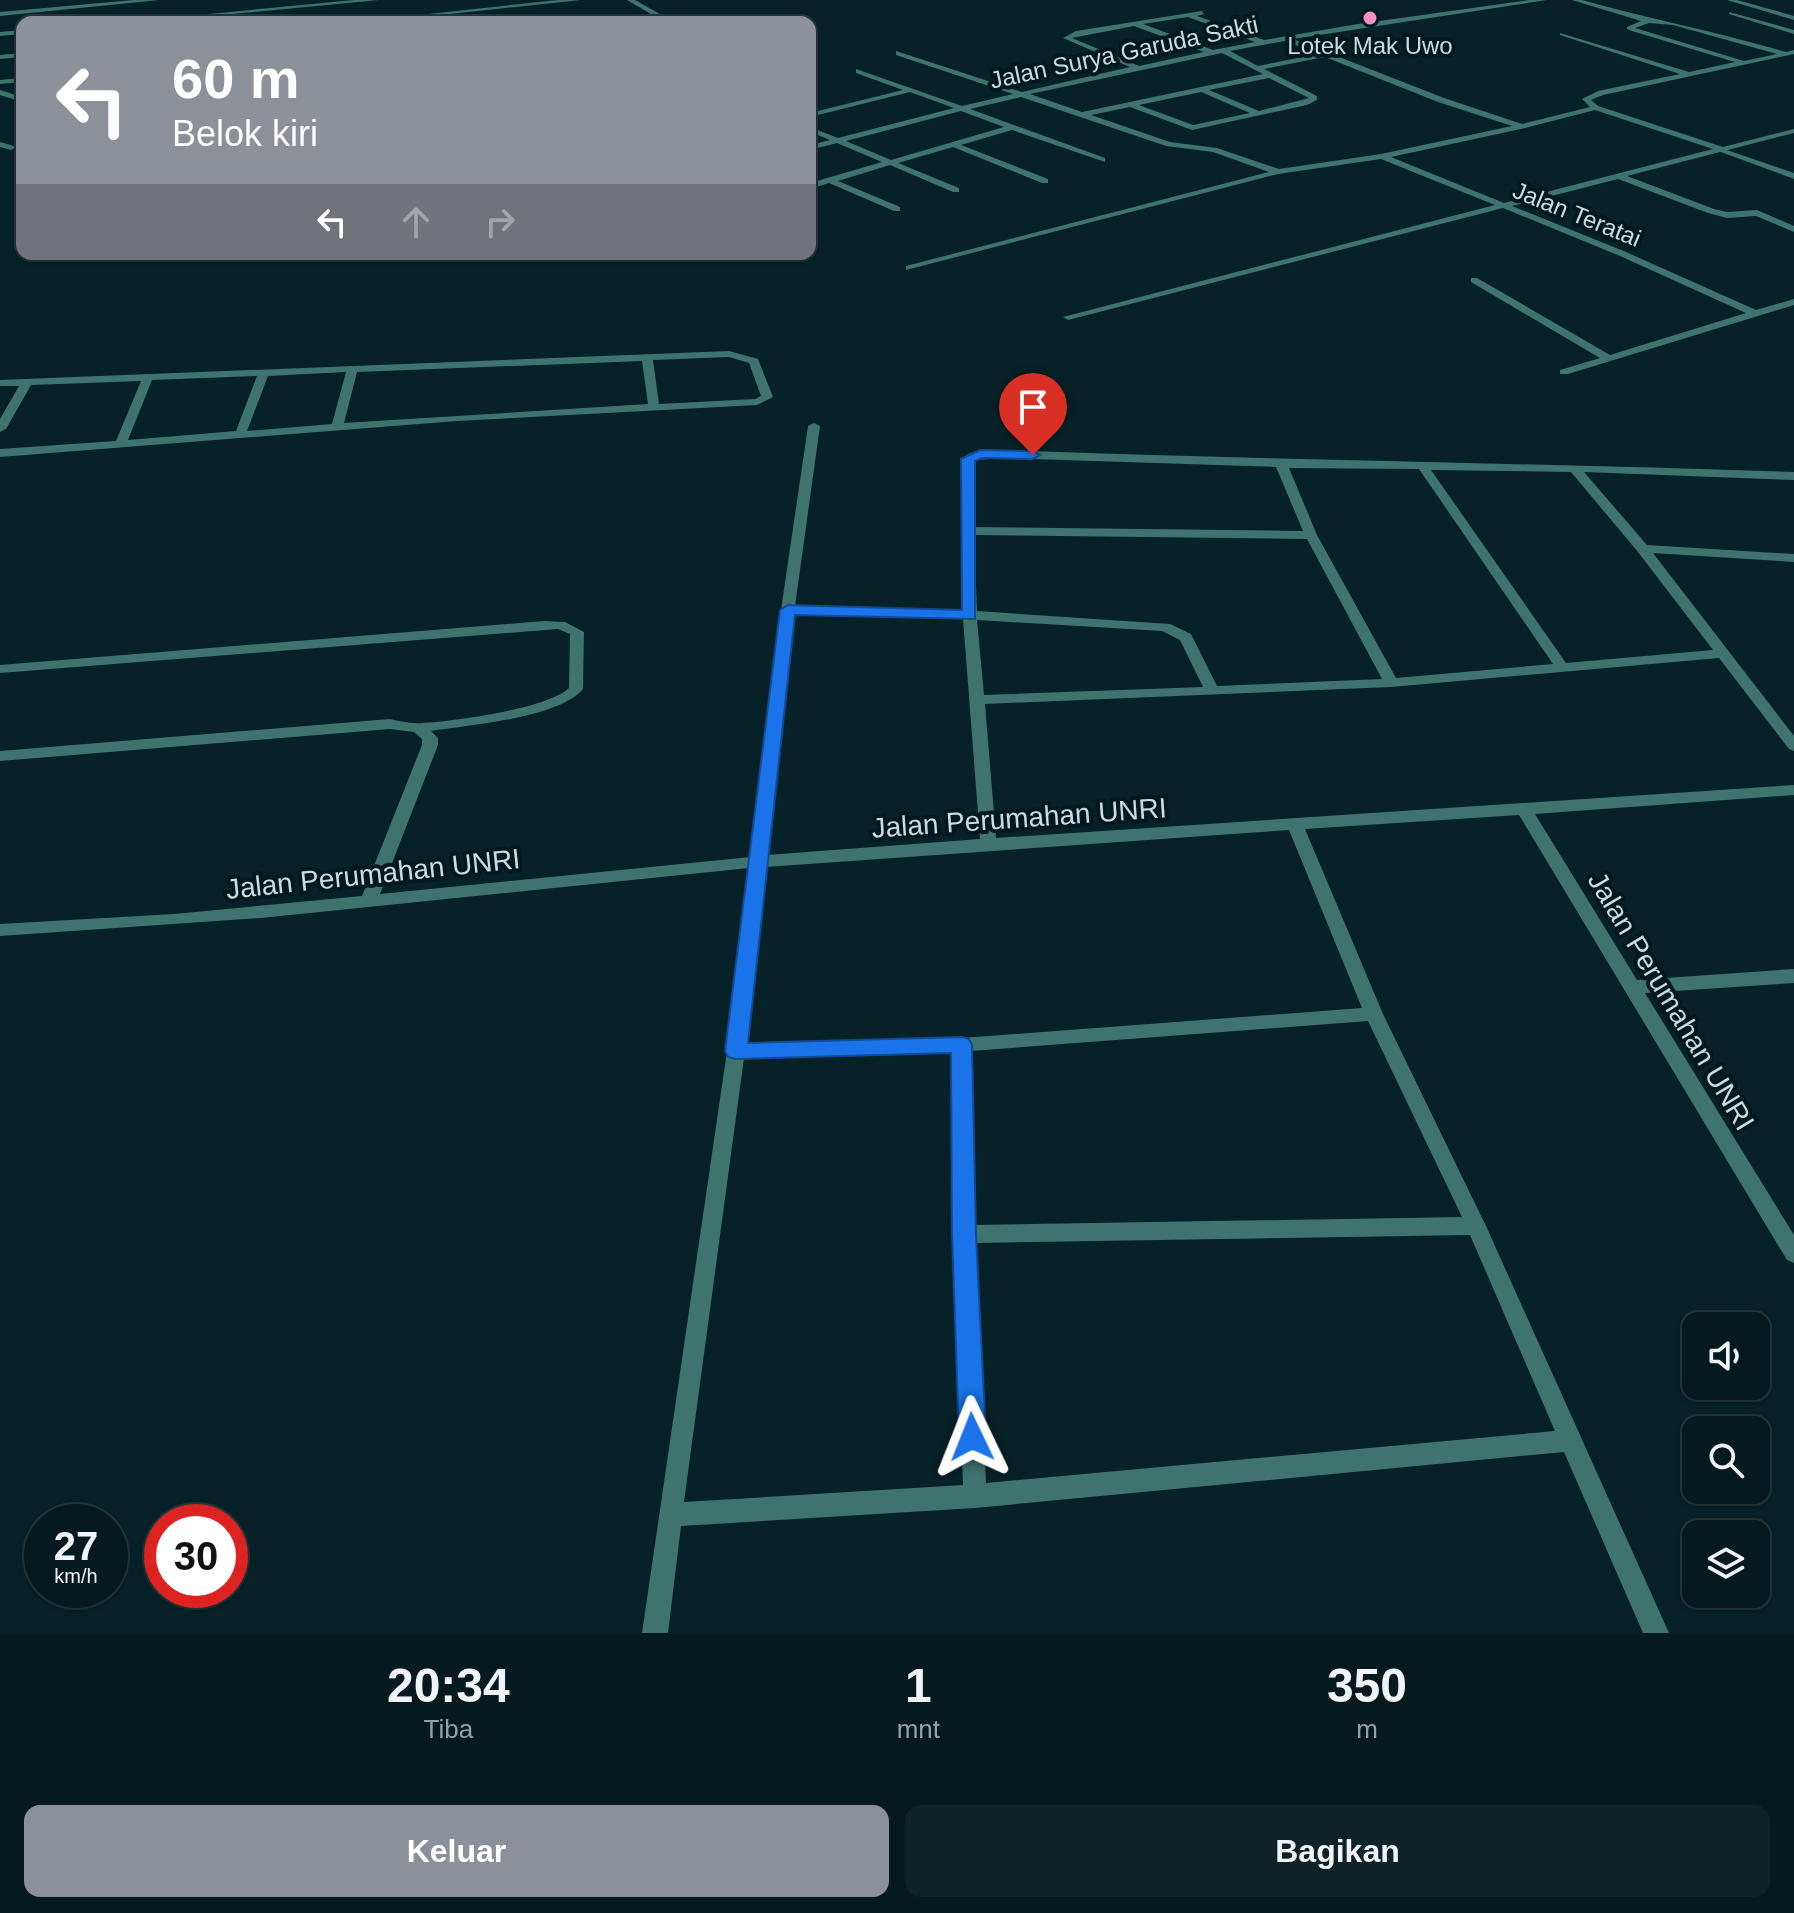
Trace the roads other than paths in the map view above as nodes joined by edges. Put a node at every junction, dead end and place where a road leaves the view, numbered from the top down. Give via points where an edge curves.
1 (156, 0) edge
2 (376, 0) edge
3 (578, 0) edge
4 (630, 0) edge
5 (1544, 0) edge
6 (1575, 0) edge
7 (1730, 0) edge
8 (363, 1) edge
9 (121, 2) edge
10 (1202, 13) dead end
11 (1731, 13) dead end
12 (0, 14) edge
13 (658, 15) joint
14 (1187, 15) junction
15 (195, 16) edge
16 (418, 16) edge
17 (648, 16) edge
18 (1794, 18) edge
19 (1648, 21) junction
20 (1134, 24) junction
21 (1794, 32) edge
22 (1562, 34) dead end
23 (1285, 38) junction
24 (1264, 43) junction
25 (1224, 51) junction
26 (899, 53) dead end
27 (1213, 53) junction
28 (1790, 53) edge
29 (1325, 55) junction
30 (1744, 63) junction
31 (1137, 67) junction
32 (1258, 68) junction
33 (859, 71) dead end
34 (1271, 75) junction
35 (1689, 75) junction
36 (1200, 89) junction
37 (910, 90) junction
38 (1021, 93) junction
39 (1130, 104) junction
40 (962, 108) junction
41 (1595, 108) junction
42 (1257, 113) junction
43 (816, 114) edge
44 (1082, 114) junction
45 (1013, 127) junction
46 (1521, 127) junction
47 (1794, 131) edge
48 (816, 132) edge
49 (837, 141) junction
50 (0, 144) edge
51 (955, 145) junction
52 (816, 146) edge
53 (11, 148) dead end
54 (1724, 150) junction
55 (1381, 156) junction
56 (1102, 160) dead end
57 (890, 162) junction
58 (1278, 172) junction
59 (1618, 176) junction
60 (1794, 176) edge
61 (829, 180) junction
62 (1045, 181) dead end
63 (816, 184) edge
64 (956, 190) dead end
65 (1501, 205) junction
66 (897, 209) dead end
67 (1794, 229) edge
68 (909, 268) dead end
69 (1474, 280) dead end
70 (1794, 302) edge
71 (1756, 314) junction
72 (1068, 317) dead end
73 (647, 357) junction
74 (1608, 358) junction
75 (353, 368) junction
76 (264, 372) junction
77 (1564, 372) dead end
78 (148, 377) junction
79 (27, 382) junction
80 (0, 383) edge
81 (654, 406) junction
82 (814, 426) dead end
83 (337, 427) junction
84 (0, 429) edge
85 (240, 435) junction
86 (121, 443) junction
87 (0, 453) edge
88 (1281, 464) junction
89 (1423, 466) junction
90 (1574, 468) junction
91 (1794, 476) edge
92 (967, 531) junction
93 (1311, 535) junction
94 (1643, 549) junction
95 (1794, 558) edge
96 (788, 610) junction
97 (970, 615) junction
98 (1721, 654) junction
99 (0, 669) edge
100 (1563, 669) junction
101 (1391, 683) junction
102 (1212, 691) junction
103 (978, 700) junction
104 (419, 728) junction
105 (1794, 746) edge
106 (0, 756) edge
107 (1794, 790) edge
108 (1524, 810) junction
109 (1295, 825) junction
110 (989, 846) junction
111 (760, 862) junction
112 (369, 900) junction
113 (0, 930) edge
114 (1794, 976) edge
115 (1632, 987) junction
116 (1374, 1014) junction
117 (962, 1045) junction
118 (736, 1051) junction
119 (1476, 1226) junction
120 (964, 1234) junction
121 (1794, 1254) edge
122 (1572, 1440) junction
123 (975, 1496) junction
124 (670, 1515) junction
125 (655, 1633) edge
126 (1656, 1633) edge

1 - 9 street
2 - 8 street
3 - 16 street
4 - 13 street
5 - 23 street, Jalan Surya Garuda Sakti
6 - 19 street
7 - 18 street
8 - 15 street
9 - 12 street
10 - 14 street
11 - 21 street
13 - 17 street
14 - 20 street
14 - 24 street
19 - 28 street
19 - 30 street via 1629,28
20 - 27 street
20 - 31 street via 1066,38
22 - 35 street
23 - 24 street, Jalan Surya Garuda Sakti
23 - 29 street
24 - 25 street, Jalan Surya Garuda Sakti
25 - 27 street, Jalan Surya Garuda Sakti
25 - 32 street
26 - 38 street
27 - 31 street, Jalan Surya Garuda Sakti
28 - 30 street
29 - 32 street
29 - 46 street
30 - 35 street
31 - 38 street, Jalan Surya Garuda Sakti
32 - 34 street
33 - 37 street
34 - 36 street
34 - 42 street via 1314,98
35 - 41 street via 1591,95 1586,99
36 - 39 street
36 - 42 street
37 - 40 street
37 - 43 street
38 - 40 street, Jalan Surya Garuda Sakti
38 - 44 street
39 - 42 street via 1188,128
39 - 44 street
40 - 45 street
40 - 49 street, Jalan Surya Garuda Sakti
41 - 46 street
41 - 54 street
44 - 58 street via 1179,147 1222,152
45 - 51 street
45 - 56 street
46 - 55 street
47 - 54 street
48 - 49 street
49 - 52 street, Jalan Surya Garuda Sakti
49 - 57 street
50 - 53 street
51 - 57 street
51 - 62 street
54 - 59 street
54 - 60 street
55 - 58 street
55 - 65 street, Jalan Teratai
57 - 61 street
57 - 64 street
58 - 68 street
59 - 65 street
59 - 67 street via 1711,211 1757,213
61 - 63 street
61 - 66 street
65 - 71 street, Jalan Teratai
65 - 72 street
69 - 74 street
70 - 71 street
71 - 74 street
73 - 75 street
73 - 81 street
73 - 81 street via 750,358 758,366 767,397 757,402
74 - 77 street
75 - 76 street
75 - 83 street
76 - 78 street
76 - 85 street
78 - 79 street
78 - 86 street
79 - 80 street
79 - 84 street
81 - 83 street
82 - 96 street
83 - 85 street
85 - 86 street
86 - 87 street
88 - 89 street
88 - 92 street via 974,456 968,462
88 - 93 street
89 - 90 street
89 - 100 street
90 - 91 street
90 - 94 street
92 - 93 street
92 - 97 street
93 - 101 street
94 - 95 street
94 - 98 street
96 - 97 street
96 - 111 street
97 - 102 street via 1173,629 1186,637
97 - 103 street
98 - 100 street
98 - 105 street
99 - 104 street via 544,625 577,632 576,689 570,697 543,707
100 - 101 street
101 - 102 street
102 - 103 street
103 - 110 street
104 - 106 street via 390,724
104 - 112 street via 430,745
107 - 108 street
108 - 109 street, Jalan Perumahan UNRI
108 - 115 street, Jalan Perumahan UNRI
109 - 110 street, Jalan Perumahan UNRI
109 - 116 street
110 - 111 street, Jalan Perumahan UNRI
111 - 112 street, Jalan Perumahan UNRI
111 - 118 street
112 - 113 street, Jalan Perumahan UNRI
114 - 115 street
115 - 121 street, Jalan Perumahan UNRI
116 - 117 street
116 - 119 street
117 - 118 street
117 - 120 street
118 - 124 street
119 - 120 street
119 - 122 street
120 - 123 street
122 - 123 street
122 - 126 street
123 - 124 street
124 - 125 street

